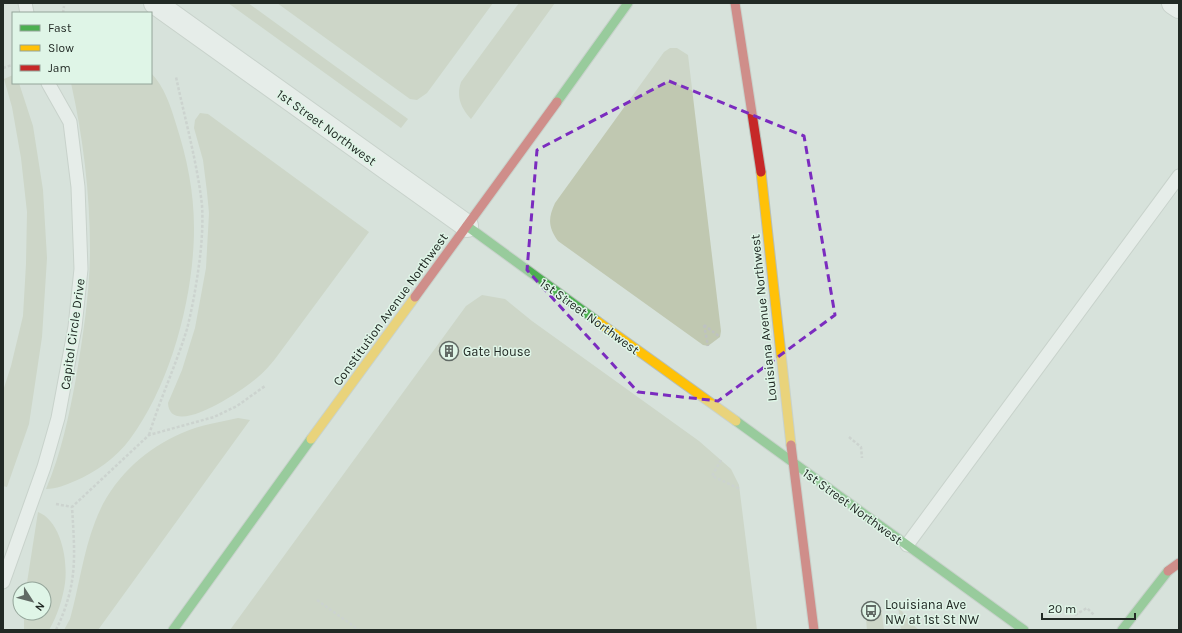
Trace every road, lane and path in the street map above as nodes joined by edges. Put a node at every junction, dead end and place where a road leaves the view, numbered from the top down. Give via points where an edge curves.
1 (155, 3) edge
2 (628, 3) edge
3 (735, 3) edge
4 (1173, 3) edge
5 (64, 6) dead end
6 (1179, 8) edge
7 (63, 12) edge
8 (12, 65) edge
9 (3, 68) edge
10 (176, 77) dead end
11 (49, 84) edge
12 (1179, 176) edge
13 (467, 226) junction
14 (720, 337) dead end
15 (708, 346) dead end
16 (265, 386) dead end
17 (149, 435) junction
18 (849, 437) dead end
19 (862, 458) dead end
20 (722, 460) dead end
21 (793, 462) junction
22 (740, 489) dead end
23 (907, 545) junction
24 (1175, 563) edge
25 (3, 582) edge
26 (317, 600) dead end
27 (1075, 615) dead end
28 (1094, 615) dead end
29 (56, 630) edge
30 (173, 630) edge
31 (359, 630) edge
32 (814, 630) edge
33 (1024, 630) edge
34 (1122, 630) edge

1 - 13 street, 1st Street Northwest
2 - 13 main road, Constitution Avenue Northwest
3 - 21 main road, Louisiana Avenue Northwest via 761,175
4 - 6 street
5 - 7 path
8 - 9 path
10 - 17 path via 202,206 202,242 187,328
11 - 25 lane, Capitol Circle Drive via 70,122 78,188 81,269 75,327 58,418 44,467
12 - 23 lane
13 - 21 main road, 1st Street Northwest
13 - 30 main road, Constitution Avenue Northwest
14 - 15 path via 704,325
16 - 17 path via 237,406 214,417
17 - 29 path via 72,507 74,577 64,613
18 - 19 path via 861,447
20 - 22 path via 712,476
21 - 23 main road, 1st Street Northwest
21 - 32 main road, Louisiana Avenue Northwest
23 - 33 main road, 1st Street Northwest
24 - 34 main road
26 - 31 path
27 - 28 path via 1087,608

